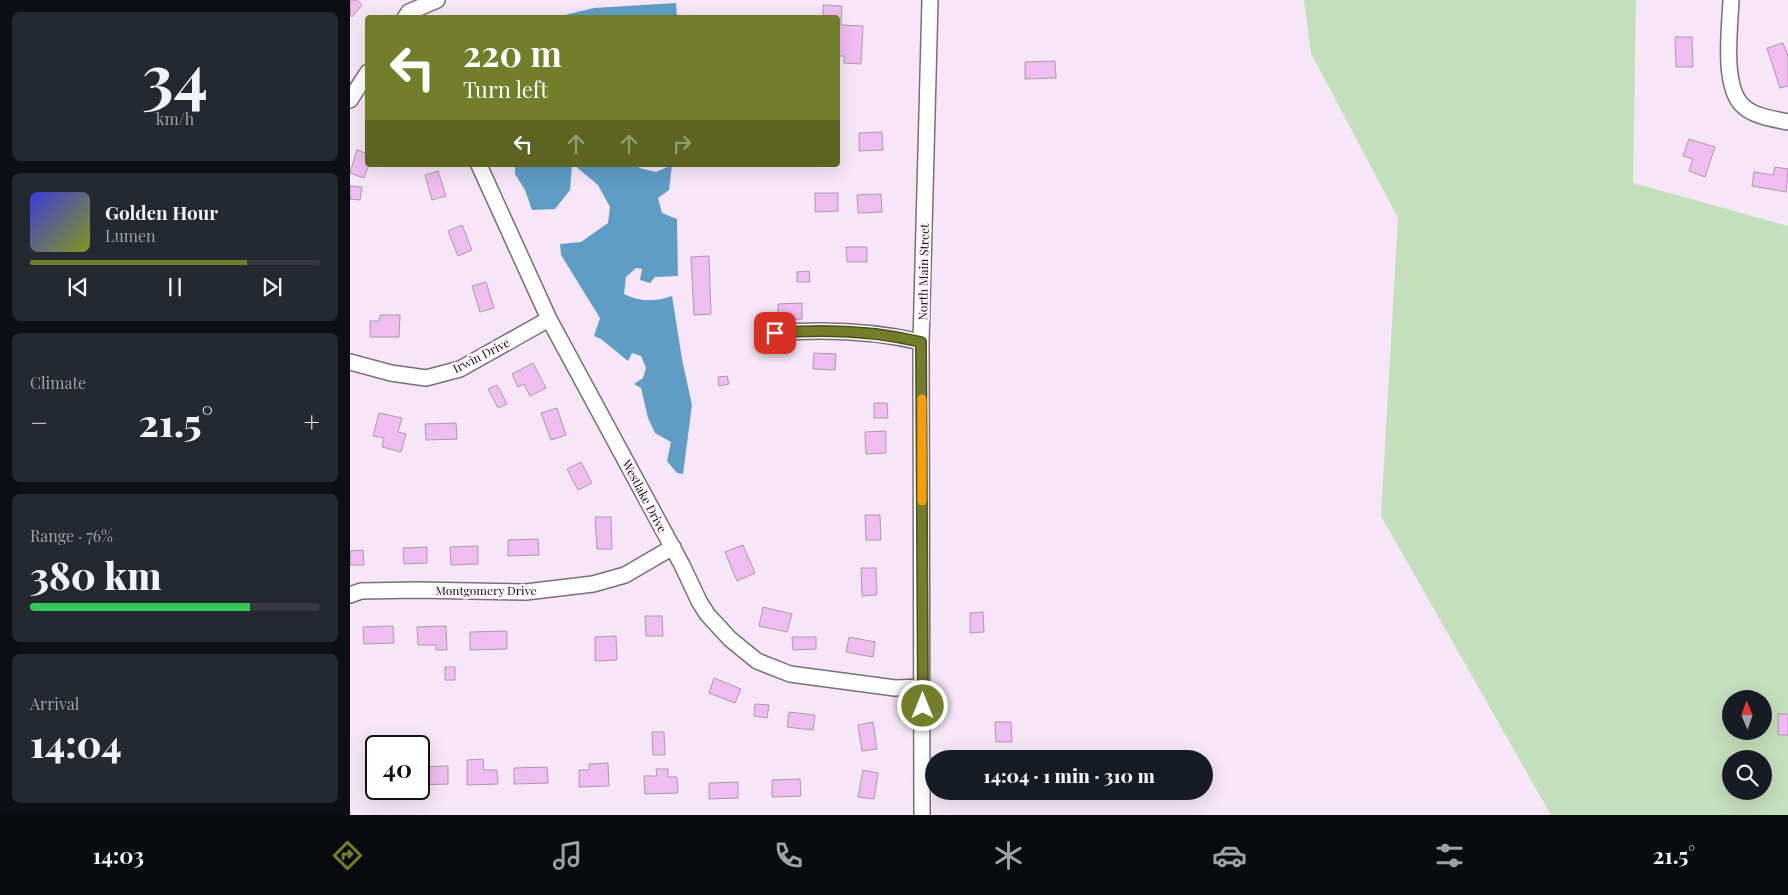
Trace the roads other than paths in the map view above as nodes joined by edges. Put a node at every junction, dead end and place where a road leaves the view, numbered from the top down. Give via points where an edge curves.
1 (437, 0) edge
2 (930, 0) edge
3 (1731, 0) edge
4 (411, 15) edge
5 (365, 77) edge
6 (350, 100) edge
7 (1788, 122) edge
8 (480, 167) edge
9 (549, 319) junction
10 (775, 333) dead end
11 (921, 342) junction
12 (350, 362) edge
13 (673, 547) junction
14 (350, 594) edge
15 (923, 688) junction
16 (922, 815) edge

1 - 4 street
2 - 11 street, North Main Street
3 - 7 street via 1730,57 1735,96 1742,106 1754,113
5 - 6 street
8 - 9 street, Westlake Drive
9 - 12 street, Irwin Drive via 460,369 426,378
9 - 13 street, Westlake Drive
10 - 11 street via 816,330
11 - 15 street, North Main Street
13 - 14 street, Montgomery Drive via 625,574 593,584 526,592 417,590
13 - 15 street, Westlake Drive via 708,614 730,639 757,661 790,674 895,688
15 - 16 street, North Main Street

